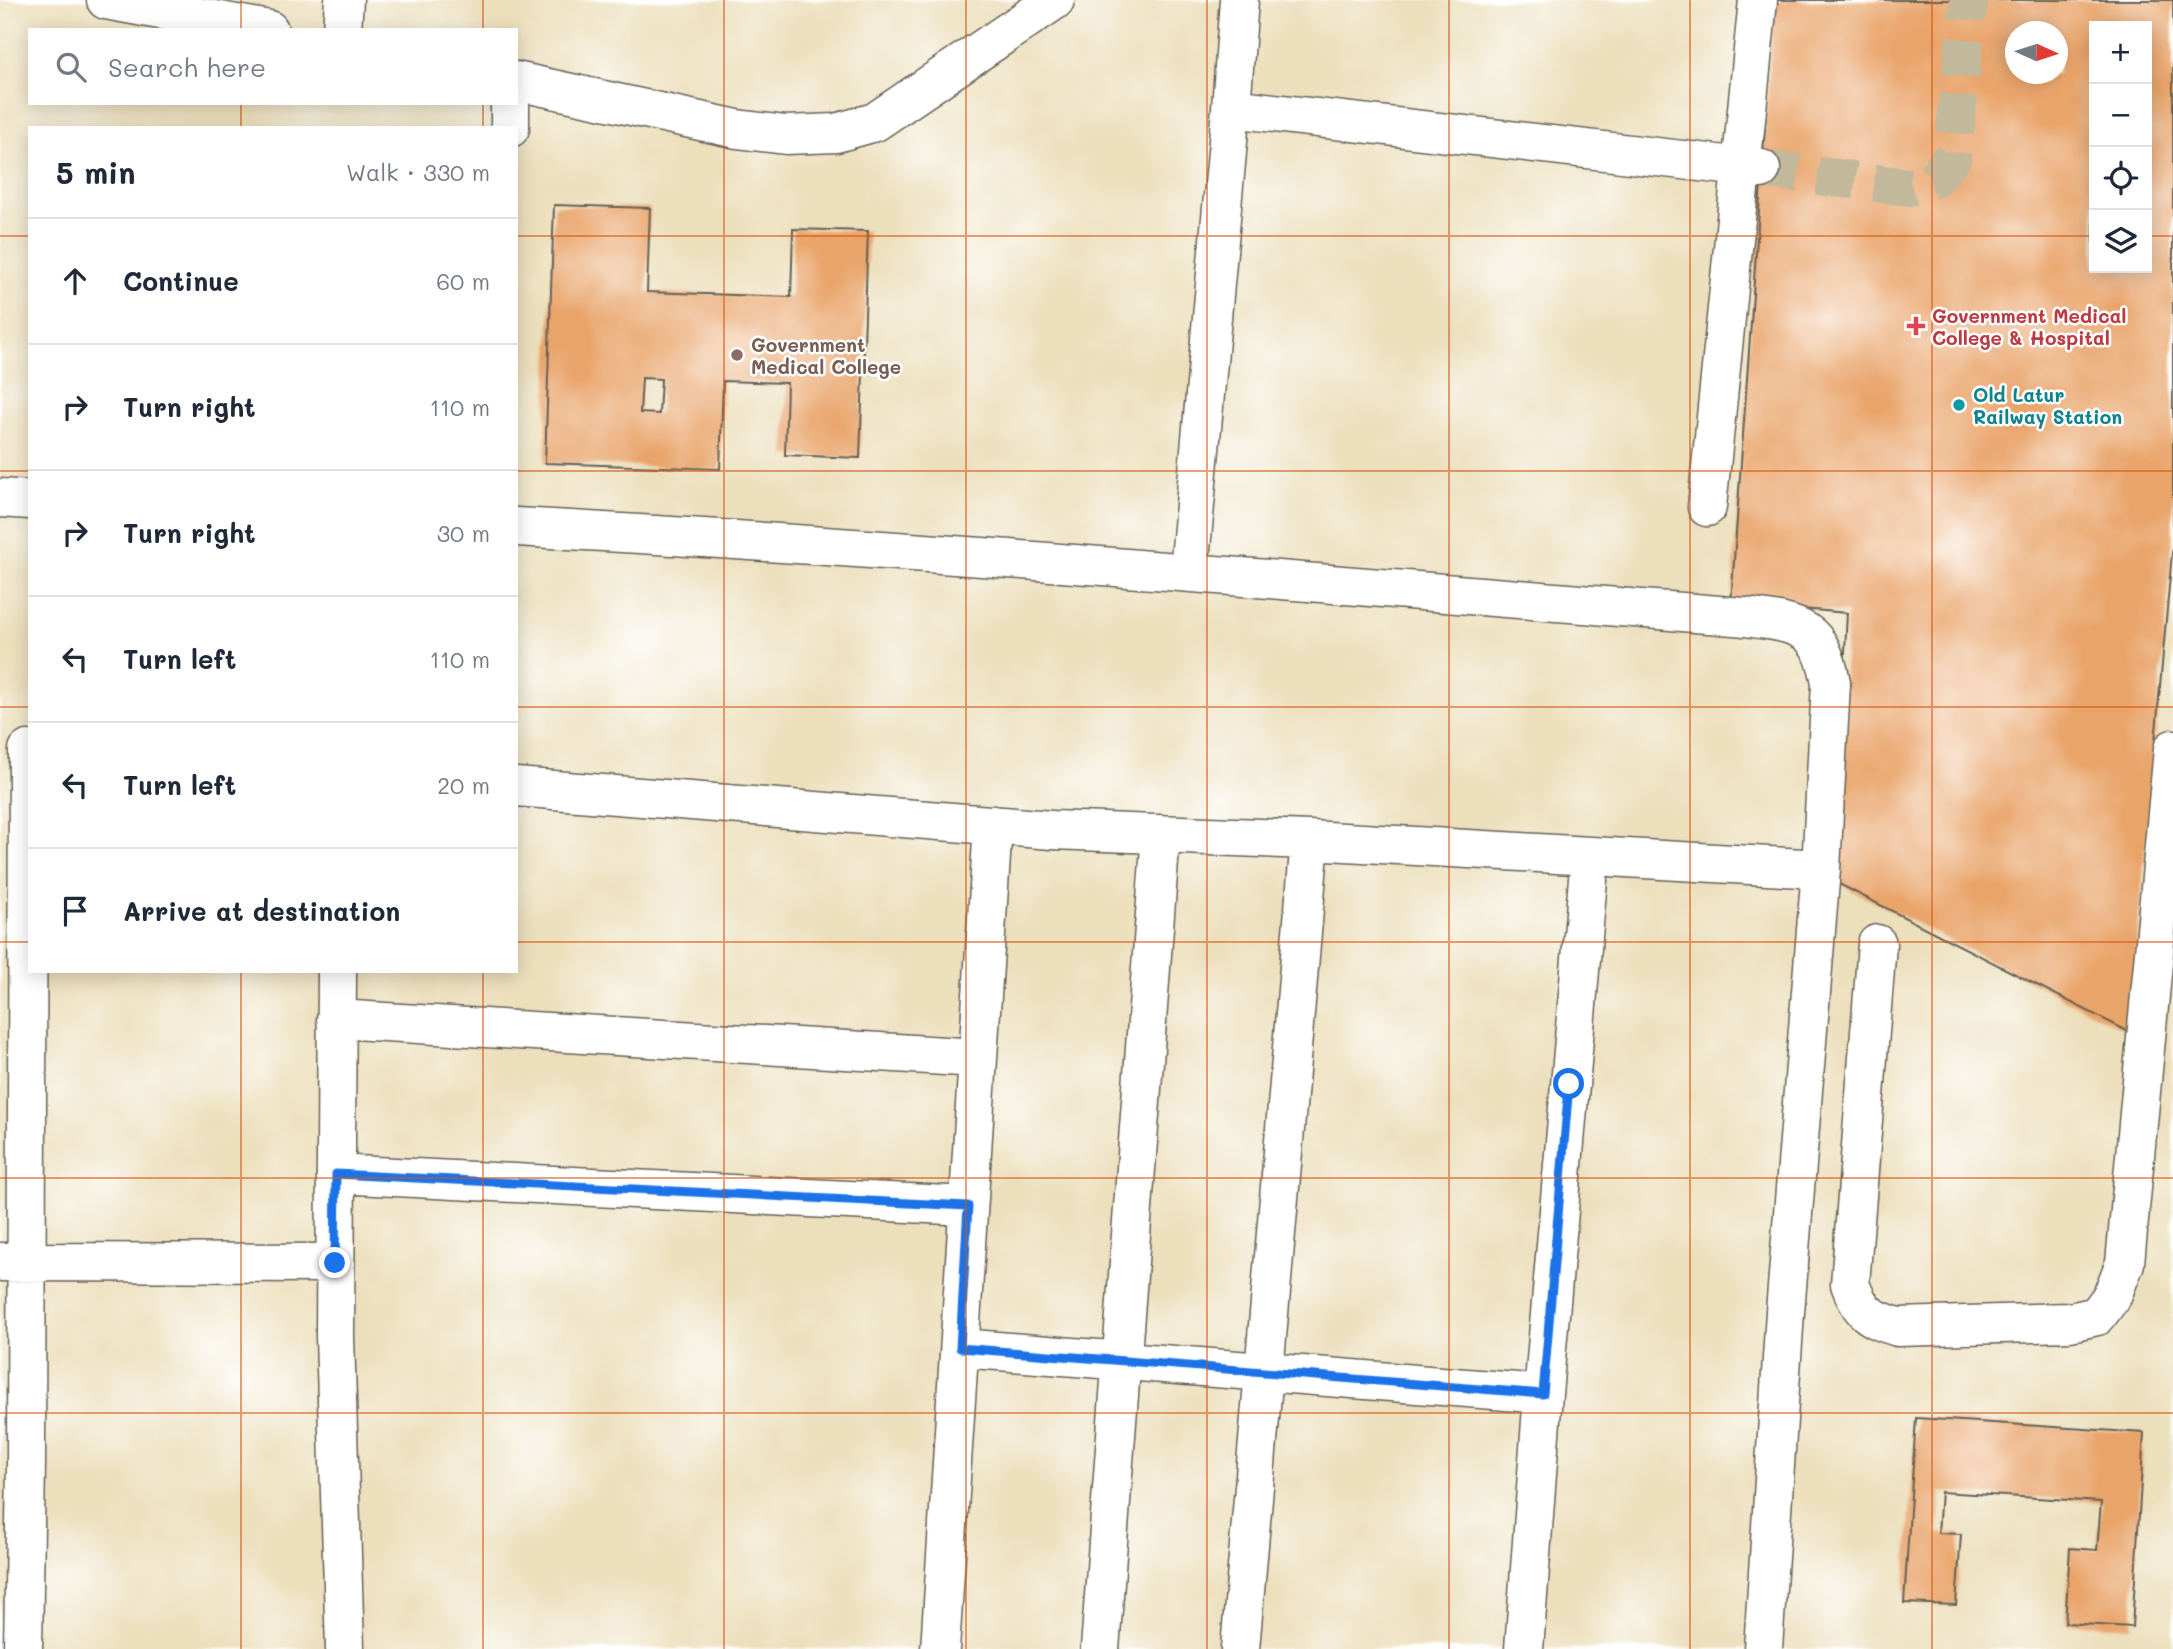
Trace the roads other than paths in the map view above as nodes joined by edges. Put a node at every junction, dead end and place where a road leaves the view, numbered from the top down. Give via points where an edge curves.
1 (106, 0) edge
2 (344, 0) edge
3 (1055, 0) edge
4 (1239, 0) edge
5 (1758, 0) edge
6 (258, 28) edge
7 (342, 28) edge
8 (518, 81) edge
9 (510, 105) edge
10 (1231, 108) junction
11 (510, 126) edge
12 (1752, 168) junction
13 (0, 498) edge
14 (28, 500) edge
15 (1707, 507) dead end
16 (518, 527) edge
17 (1189, 572) junction
18 (19, 749) edge
19 (2173, 749) edge
20 (518, 787) edge
21 (993, 825) junction
22 (1161, 834) junction
23 (1310, 840) junction
24 (1590, 856) junction
25 (1821, 869) junction
26 (1877, 944) dead end
27 (337, 973) edge
28 (336, 1019) junction
29 (978, 1058) junction
30 (336, 1174) junction
31 (968, 1206) junction
32 (13, 1261) edge
33 (335, 1263) junction
34 (960, 1348) junction
35 (1122, 1362) junction
36 (1264, 1374) junction
37 (1543, 1394) junction
38 (15, 1646) edge
39 (345, 1649) edge
40 (940, 1649) edge
41 (1100, 1649) edge
42 (1240, 1649) edge
43 (1524, 1649) edge
44 (1763, 1649) edge

1 - 6 street
2 - 7 street
3 - 8 street via 875,122 836,133 786,135 737,129
4 - 10 street
5 - 12 street
9 - 11 street
10 - 12 street
10 - 17 street
12 - 15 street
13 - 14 street
16 - 17 street
17 - 25 street via 1745,617 1800,628 1817,640 1827,659 1831,684
18 - 32 street
19 - 26 street via 2125,1263 2112,1296 2097,1316 2070,1322 1898,1327 1872,1320 1857,1303 1850,1284
20 - 21 street
21 - 22 street
21 - 29 street
22 - 23 street
22 - 35 street
23 - 24 street
23 - 36 street
24 - 25 street
24 - 37 street
25 - 44 street
27 - 28 street
28 - 29 street
28 - 30 street
29 - 31 street
30 - 31 street
30 - 33 street
31 - 34 street
32 - 33 street
32 - 38 street
33 - 39 street
34 - 35 street
34 - 40 street
35 - 36 street
35 - 41 street
36 - 37 street
36 - 42 street
37 - 43 street

